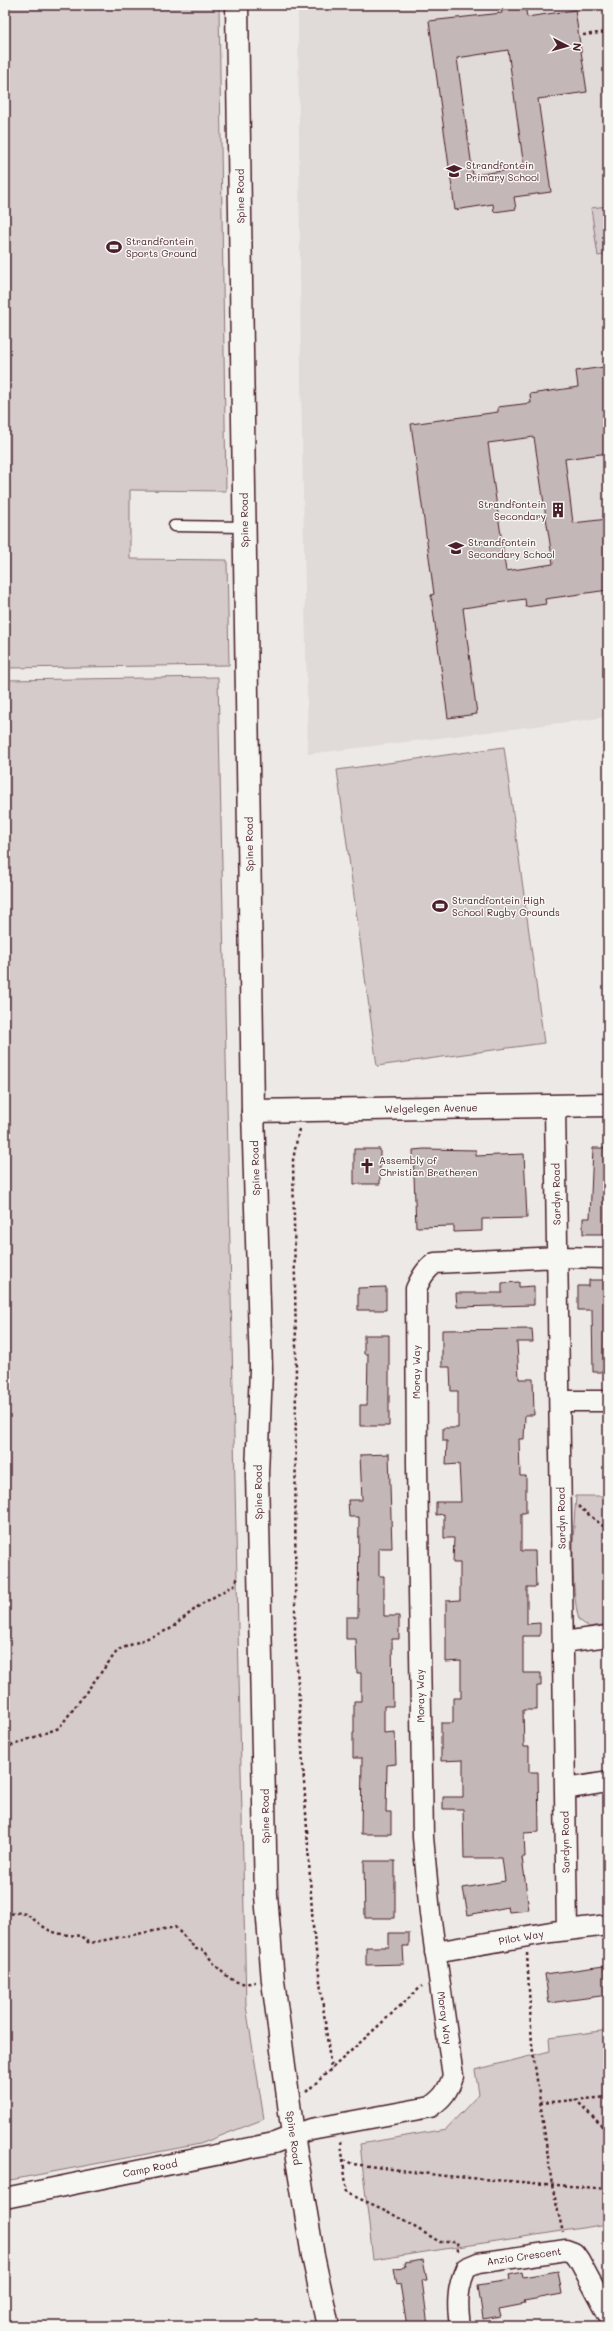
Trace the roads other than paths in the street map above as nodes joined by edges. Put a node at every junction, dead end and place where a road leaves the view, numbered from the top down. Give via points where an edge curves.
1 (237, 5) edge
2 (174, 526) dead end
3 (244, 527) junction
4 (608, 1105) edge
5 (555, 1106) junction
6 (253, 1111) junction
7 (557, 1257) junction
8 (608, 1258) edge
9 (560, 1401) junction
10 (608, 1401) edge
11 (608, 1636) edge
12 (563, 1642) junction
13 (608, 1782) edge
14 (564, 1789) junction
15 (608, 1925) edge
16 (567, 1930) junction
17 (435, 1952) junction
18 (293, 2134) junction
19 (5, 2198) edge
20 (608, 2314) edge
21 (328, 2326) edge
22 (460, 2326) edge

1 - 3 main road, Spine Road
2 - 3 lane
3 - 6 main road, Spine Road
4 - 5 main road, Welgelegen Avenue
5 - 6 main road, Welgelegen Avenue
5 - 7 street, Sardyn Road
6 - 18 main road, Spine Road via 261,1361 257,1473 266,1895 272,1981
7 - 8 street
7 - 9 street, Sardyn Road
7 - 17 street, Moray Way via 435,1263 428,1268 416,1289 423,1837
9 - 10 street
9 - 12 street, Sardyn Road
11 - 12 street
12 - 14 street, Sardyn Road
13 - 14 street
14 - 16 street, Sardyn Road
15 - 16 street, Pilot Way
16 - 17 street, Pilot Way
17 - 18 street, Moray Way via 453,2076 442,2100 430,2107 338,2123
18 - 19 street, Camp Road via 274,2143
18 - 21 main road, Spine Road via 313,2256
20 - 22 street, Anzio Crescent via 579,2260 574,2253 566,2250 478,2263 466,2268 459,2285 457,2302

